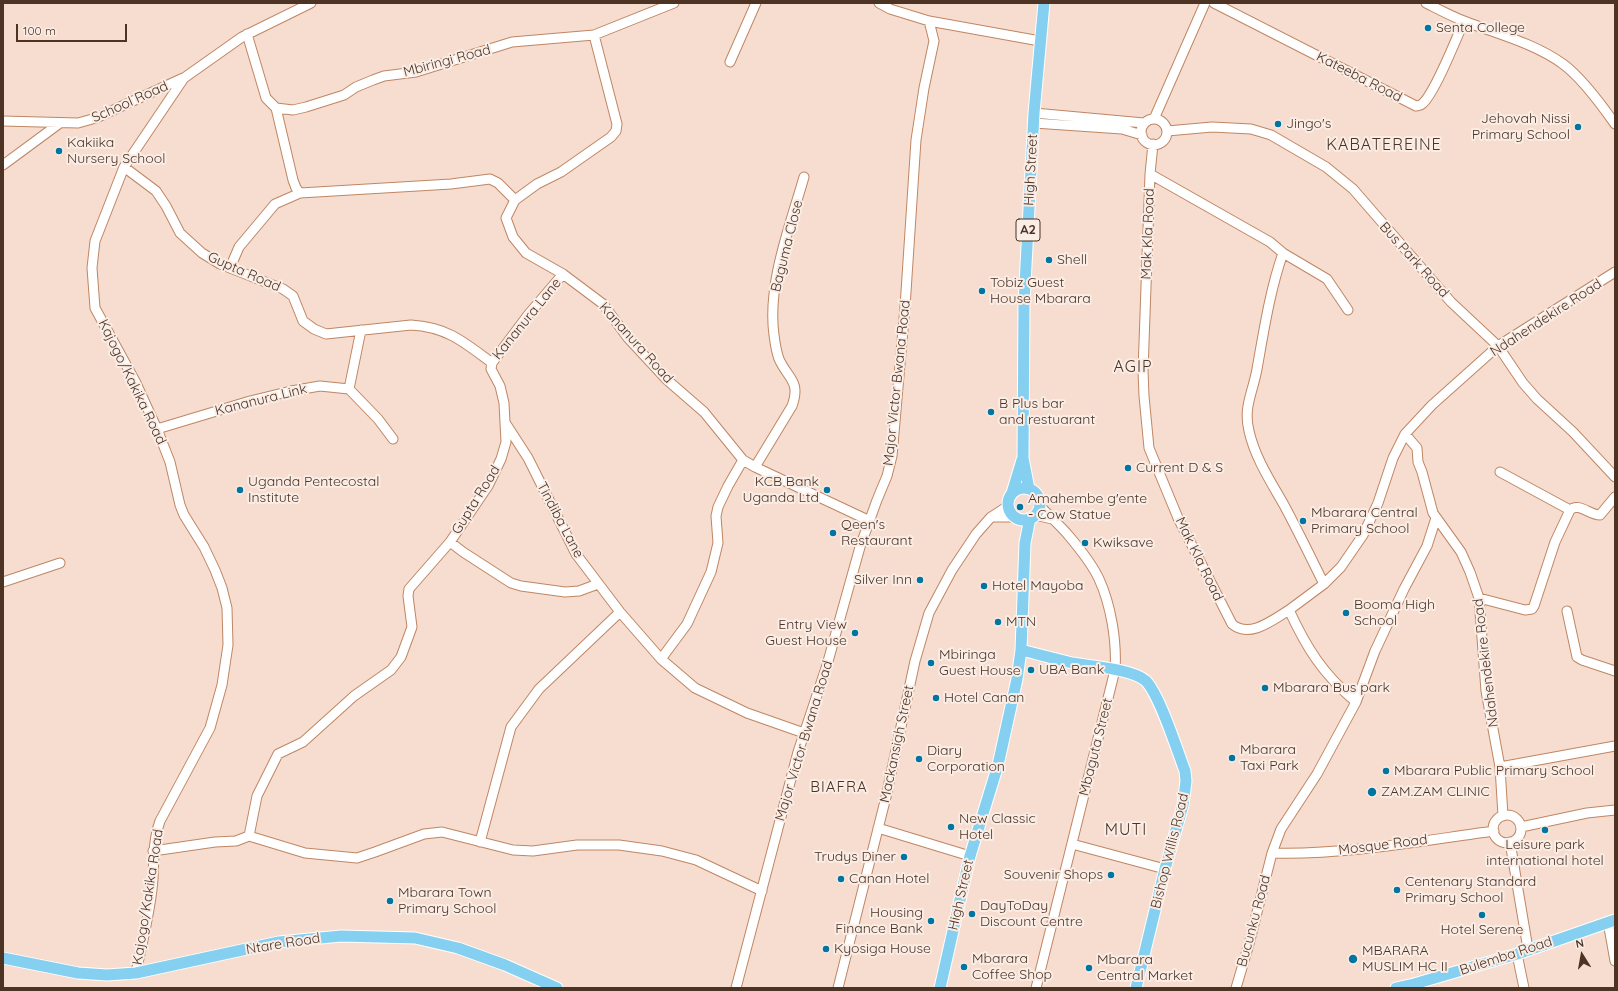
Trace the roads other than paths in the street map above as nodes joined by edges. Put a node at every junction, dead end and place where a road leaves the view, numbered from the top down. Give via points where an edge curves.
1 (311, 3) edge
2 (674, 3) edge
3 (756, 3) edge
4 (879, 3) edge
5 (1044, 3) edge
6 (1205, 3) edge
7 (1214, 3) edge
8 (1426, 3) edge
9 (890, 6) edge
10 (929, 21) junction
11 (1464, 21) junction
12 (247, 34) junction
13 (594, 35) junction
14 (1040, 40) junction
15 (730, 62) dead end
16 (184, 78) junction
17 (276, 108) junction
18 (1034, 118) junction
19 (1154, 119) junction
20 (3, 121) edge
21 (60, 123) junction
22 (1144, 123) junction
23 (1615, 124) edge
24 (1167, 131) junction
25 (1142, 135) junction
26 (1153, 144) junction
27 (3, 165) edge
28 (124, 167) junction
29 (1150, 174) junction
30 (804, 177) dead end
31 (300, 193) junction
32 (514, 200) junction
33 (1284, 253) junction
34 (230, 268) junction
35 (1615, 272) edge
36 (563, 274) junction
37 (1348, 310) dead end
38 (361, 330) junction
39 (1498, 346) junction
40 (492, 363) junction
41 (349, 389) junction
42 (506, 424) junction
43 (157, 429) junction
44 (1405, 434) junction
45 (393, 439) dead end
46 (1023, 458) junction
47 (743, 460) junction
48 (755, 467) junction
49 (1500, 472) dead end
50 (1615, 477) edge
51 (1030, 489) junction
52 (1012, 492) junction
53 (1615, 497) edge
54 (1008, 506) junction
55 (1570, 510) junction
56 (1035, 513) junction
57 (991, 517) junction
58 (1016, 517) junction
59 (1436, 518) junction
60 (870, 521) junction
61 (450, 542) junction
62 (1025, 543) junction
63 (60, 563) dead end
64 (3, 582) edge
65 (598, 584) junction
66 (1324, 584) junction
67 (1479, 598) junction
68 (1289, 610) junction
69 (1567, 611) dead end
70 (620, 612) junction
71 (1021, 650) junction
72 (661, 659) junction
73 (1115, 670) junction
74 (1615, 671) edge
75 (1356, 702) junction
76 (804, 733) junction
77 (1615, 746) edge
78 (1500, 767) junction
79 (1615, 810) edge
80 (1503, 816) junction
81 (1521, 827) junction
82 (878, 828) junction
83 (1494, 831) junction
84 (249, 836) junction
85 (480, 842) junction
86 (1510, 842) junction
87 (1072, 844) junction
88 (154, 851) junction
89 (1272, 853) junction
90 (970, 856) junction
91 (1165, 869) junction
92 (762, 891) junction
93 (1612, 921) edge
94 (1528, 949) junction
95 (1517, 954) junction
96 (3, 958) edge
97 (1615, 961) edge
98 (136, 973) junction
99 (557, 988) edge
100 (736, 988) edge
101 (838, 988) edge
102 (940, 988) edge
103 (1036, 988) edge
104 (1136, 988) edge
105 (1236, 988) edge
106 (1396, 988) edge
107 (1524, 988) edge

1 - 12 street, Kajogo/Kakika Road
2 - 13 street, Mbiringi Road
3 - 15 street
4 - 9 street
5 - 14 main road, High Street / A2
6 - 19 street
7 - 11 street, Kateeba Road via 1416,106 1423,103 1430,94
8 - 11 street
9 - 10 street
10 - 14 street
10 - 60 street, Major Victor Bwana Road via 934,40 923,93 916,148 892,456
11 - 23 street via 1499,33 1562,63 1573,72
12 - 16 street, Kajogo/Kakika Road
12 - 17 street via 266,98
13 - 17 street, Mbiringi Road via 512,42 416,72 384,76 356,87 344,95 306,107 293,110
13 - 32 street via 617,124 616,131 561,172
14 - 18 main road, High Street / A2
16 - 21 street, School Road via 96,118 78,123
16 - 28 street, Kajogo/Kakika Road
17 - 31 street via 293,180
18 - 22 street
18 - 25 street via 1122,129
18 - 46 main road, High Street / A2 via 1024,303
19 - 22 street
19 - 24 street via 1163,122
20 - 21 street, School Road
21 - 27 street
22 - 25 street
24 - 26 street via 1163,141
24 - 39 street, Bus Park Road via 1212,127 1251,129 1271,135 1326,167 1353,190 1451,302
25 - 26 street via 1147,142
26 - 29 street, Mak Kla Road
28 - 34 street, Gupta Road via 156,191 180,233 202,254
28 - 43 street, Kajogo/Kakika Road via 95,241 93,293 95,308 136,383
29 - 33 street via 1270,242
29 - 68 street, Mak Kla Road via 1144,372 1149,448 1178,518 1232,624 1237,629 1258,628
30 - 48 street, Baguma Close via 778,269 774,298 773,329 776,348 794,383 796,395
31 - 32 street via 451,184 490,179 498,183
31 - 34 street via 275,204 239,247
32 - 36 street, Kananura Road via 506,218 513,237 526,253
33 - 37 street via 1327,279
33 - 66 street via 1262,336 1248,402 1247,423 1256,455
34 - 38 street, Gupta Road via 283,289 293,296 304,321 314,329 326,334
35 - 39 street, Ndahendekire Road
36 - 40 street, Kananura Lane
36 - 47 street, Kananura Road via 603,304 628,338 666,379 704,412
38 - 40 street, Gupta Road via 422,325 449,333
38 - 41 street
39 - 44 street, Ndahendekire Road via 1432,405
39 - 50 street, Bus Park Road via 1537,399 1574,432
40 - 42 street, Gupta Road via 491,369 500,386
41 - 43 street, Kananura Link via 320,386 291,391
41 - 45 street
42 - 61 street, Gupta Road via 506,442 501,459 488,486
42 - 65 street, Tindiba Lane via 528,458 576,554
43 - 88 street, Kajogo/Kakika Road via 170,462 184,515 204,547 222,588 227,608 228,645 222,685 210,728 160,821
44 - 59 street, Ndahendekire Road via 1417,448 1418,462
44 - 66 street, Mak Kla Road via 1363,535 1341,567
46 - 51 main road, High Street / A2
46 - 52 main road, High Street / A2
47 - 48 street, Kananura Road
47 - 72 street via 718,507 718,543 709,578 687,624
48 - 60 street, Kananura Road
49 - 55 street
51 - 52 main road
51 - 56 main road, A2 via 1037,495
52 - 54 main road, A2
53 - 55 street via 1600,515 1594,515 1579,507
54 - 57 street, Mackansigh Street
54 - 58 main road
55 - 67 street via 1555,542 1532,609 1526,610
56 - 58 main road via 1023,519
56 - 62 main road, High Street
56 - 73 street, Mbaguta Street via 1052,519 1069,536 1098,578 1114,635
57 - 58 street
57 - 82 street, Mackansigh Street via 976,534 952,570 928,613
58 - 62 main road, High Street
59 - 67 street, Ndahendekire Road via 1461,552
59 - 75 street via 1427,546 1375,651
60 - 76 street, Major Victor Bwana Road
61 - 65 street via 511,583 565,592
61 - 84 street, Gupta Road via 409,589 412,627 401,657 391,670 354,696 303,742 278,754 257,796
62 - 71 main road, High Street
63 - 64 street
65 - 70 street, Tindiba Lane
66 - 68 street, Mak Kla Road
67 - 78 street, Ndahendekire Road via 1486,691
68 - 75 street via 1302,638 1318,663 1337,686
69 - 74 street via 1577,657
70 - 72 street, Tindiba Lane
70 - 85 street via 539,689 511,727
71 - 73 main road, Bishop Willis Road
71 - 90 main road, High Street via 998,765
72 - 76 street, Tindiba Lane via 695,688 747,713
73 - 87 street, Mbaguta Street
73 - 91 main road, Bishop Willis Road via 1147,682 1168,725 1185,771 1183,804
75 - 89 street via 1317,774 1281,829
76 - 92 street, Major Victor Bwana Road
77 - 78 street
78 - 80 street, Ndahendekire Road
79 - 81 street via 1587,813
80 - 81 street via 1513,816
80 - 83 street via 1495,823
81 - 86 street via 1517,838
82 - 90 street
82 - 101 street, Mackansigh Street
83 - 86 street via 1498,839
83 - 89 street, Mosque Road via 1304,854
84 - 85 street via 305,853 356,858 424,834 442,832
84 - 88 street via 236,841
85 - 92 street via 513,850 533,851 577,845 619,845 662,851 696,860
86 - 94 street
87 - 91 street
87 - 103 street, Mbaguta Street
88 - 98 street, Kajogo/Kakika Road via 153,879
89 - 105 street, Bucunku Road
90 - 102 main road, High Street
91 - 104 main road, Bishop Willis Road
92 - 100 street, Major Victor Bwana Road
93 - 94 main road, Bulemba Road
93 - 97 street
94 - 95 main road, Bulemba Road
95 - 106 main road, Bulemba Road
95 - 107 street
96 - 98 main road, Ntare Road via 78,973
98 - 99 main road, Ntare Road via 279,942 341,936 415,938 458,948

